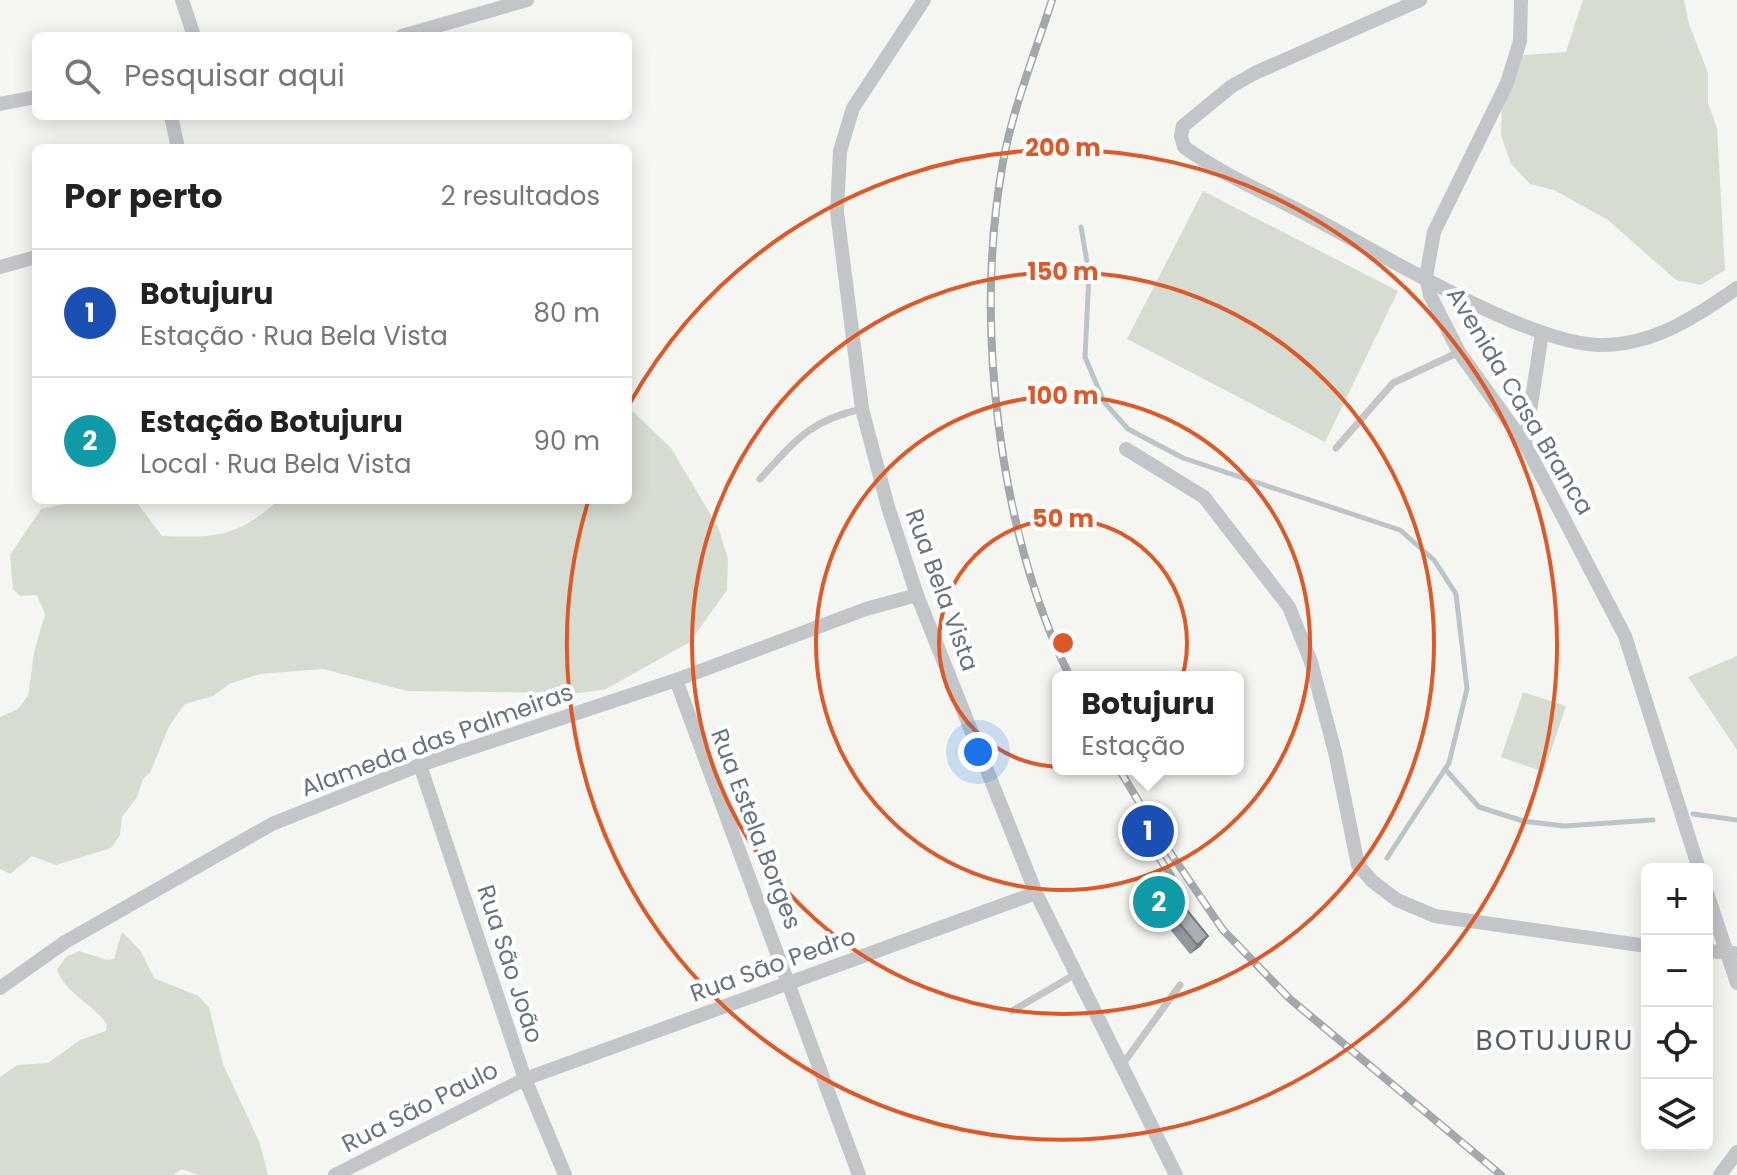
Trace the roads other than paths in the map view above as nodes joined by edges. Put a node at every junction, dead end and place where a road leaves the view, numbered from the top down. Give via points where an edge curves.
1 (182, 0) edge
2 (527, 0) edge
3 (924, 0) edge
4 (1420, 0) edge
5 (1521, 0) edge
6 (193, 32) edge
7 (416, 32) edge
8 (32, 98) edge
9 (0, 104) edge
10 (172, 120) edge
11 (177, 144) edge
12 (32, 258) edge
13 (0, 267) edge
14 (1426, 277) junction
15 (1737, 288) edge
16 (1542, 333) junction
17 (1459, 352) junction
18 (862, 409) junction
19 (1525, 444) junction
20 (1336, 448) dead end
21 (1126, 449) dead end
22 (760, 479) dead end
23 (917, 595) junction
24 (676, 680) junction
25 (420, 765) junction
26 (1697, 863) edge
27 (1036, 893) junction
28 (1713, 907) edge
29 (1641, 945) edge
30 (1732, 953) edge
31 (1074, 975) junction
32 (790, 983) junction
33 (1737, 983) edge
34 (1180, 985) dead end
35 (0, 988) edge
36 (1012, 1011) dead end
37 (1121, 1067) junction
38 (525, 1079) junction
39 (1737, 1152) edge
40 (335, 1175) edge
41 (565, 1175) edge
42 (859, 1175) edge
43 (1176, 1175) edge
44 (1720, 1175) edge

1 - 6 street
2 - 7 street
3 - 18 street, Rua Bela Vista via 853,108 840,151 837,212
4 - 14 street via 1232,86 1196,113 1181,136 1184,147 1198,157
5 - 14 street, Avenida Casa Branca via 1520,41 1507,83 1434,232
8 - 9 street
10 - 11 street
12 - 13 street
14 - 16 street
14 - 17 street, Avenida Casa Branca via 1437,315
15 - 16 street via 1690,321 1628,343 1574,342
16 - 19 street
17 - 19 street, Avenida Casa Branca
17 - 20 lane via 1393,383
18 - 22 lane via 828,416 794,442
18 - 23 street, Rua Bela Vista
19 - 26 street, Avenida Casa Branca via 1625,636
21 - 29 street via 1204,497 1289,607 1311,662 1358,865 1372,881 1397,900 1435,916
23 - 24 street, Alameda das Palmeiras
23 - 27 street, Rua Bela Vista
24 - 25 street, Alameda das Palmeiras
24 - 32 street, Rua Estela Borges
25 - 35 street, Alameda das Palmeiras via 272,824 79,934
25 - 38 street, Rua São João
27 - 31 street, Rua Bela Vista
27 - 32 street, Rua São Pedro
28 - 30 street
30 - 33 street
31 - 36 lane
31 - 37 street, Rua Bela Vista
32 - 38 street, Rua São Pedro
32 - 42 street, Rua Estela Borges
34 - 37 lane
37 - 43 street, Rua Bela Vista
38 - 40 street, Rua São Paulo
38 - 41 street, Rua São João
39 - 44 street

